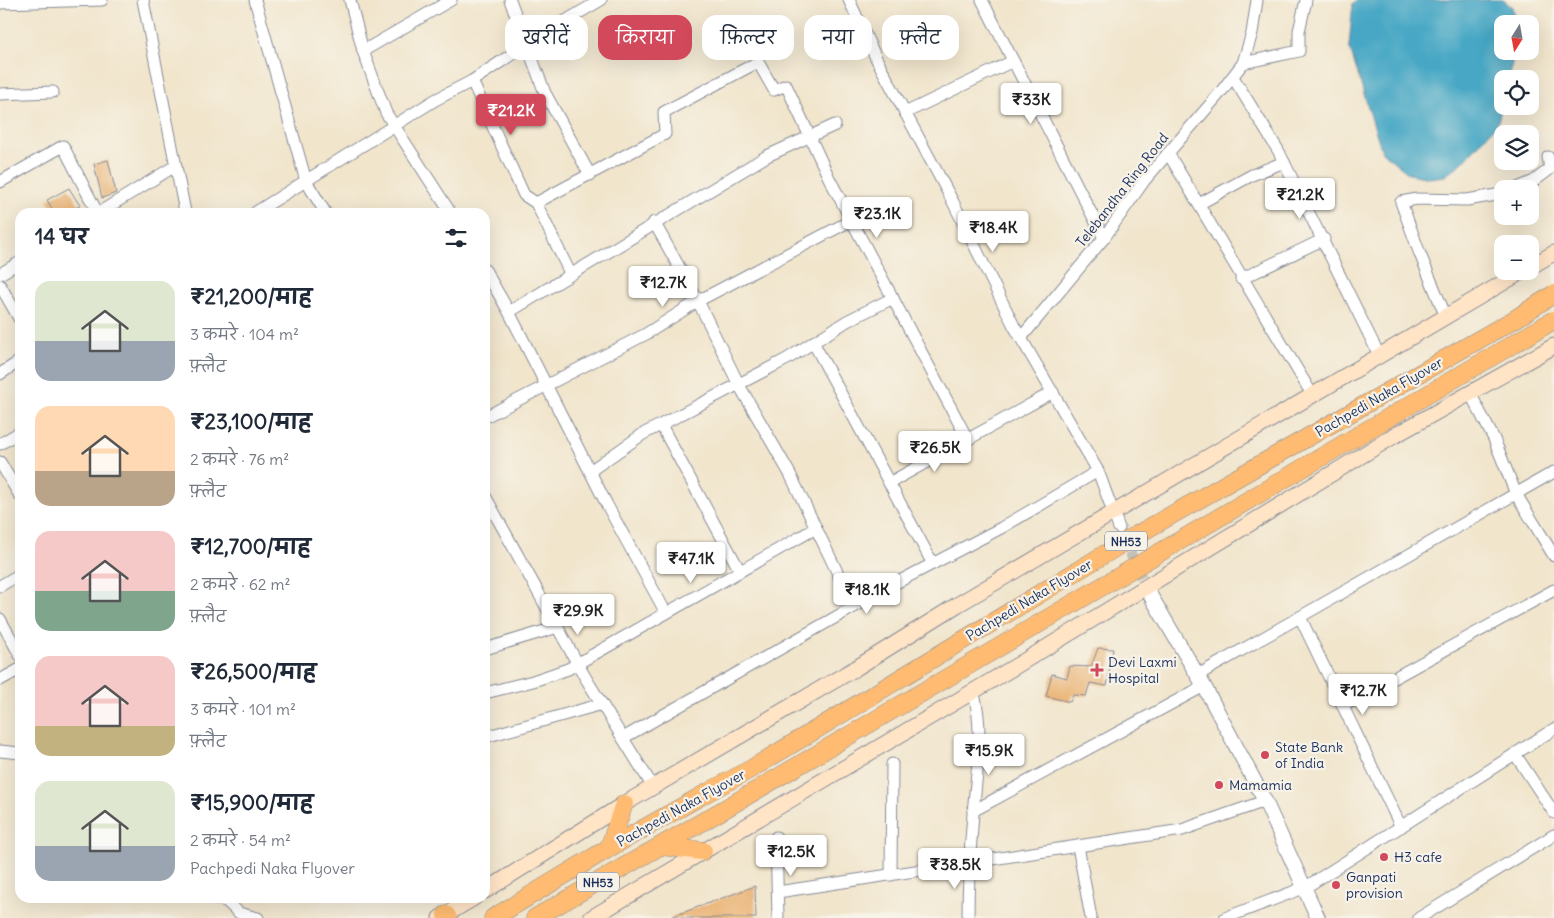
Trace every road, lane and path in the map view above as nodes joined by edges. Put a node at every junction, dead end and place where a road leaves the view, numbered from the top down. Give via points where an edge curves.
1 (102, 0) edge
2 (143, 0) edge
3 (255, 0) edge
4 (350, 0) edge
5 (451, 0) edge
6 (510, 0) edge
7 (849, 0) edge
8 (982, 0) edge
9 (1257, 0) edge
10 (1306, 0) edge
11 (599, 1) edge
12 (0, 3) edge
13 (435, 4) edge
14 (515, 15) edge
15 (576, 15) edge
16 (363, 51) junction
17 (505, 60) edge
18 (531, 60) edge
19 (1013, 61) junction
20 (1243, 63) junction
21 (1232, 77) junction
22 (472, 82) junction
23 (53, 92) dead end
24 (0, 94) edge
25 (905, 113) junction
26 (394, 125) junction
27 (835, 125) dead end
28 (810, 136) junction
29 (1168, 154) junction
30 (1548, 157) dead end
31 (1284, 162) junction
32 (176, 166) junction
33 (590, 175) junction
34 (1535, 180) edge
35 (306, 181) junction
36 (0, 182) edge
37 (1494, 195) edge
38 (536, 203) junction
39 (1199, 204) junction
40 (97, 208) edge
41 (106, 208) edge
42 (184, 208) edge
43 (262, 208) edge
44 (323, 208) edge
45 (447, 208) edge
46 (852, 220) junction
47 (654, 222) junction
48 (1104, 238) junction
49 (1324, 239) junction
50 (1554, 253) edge
51 (1539, 262) edge
52 (15, 265) edge
53 (570, 273) junction
54 (0, 274) edge
55 (490, 279) edge
56 (1241, 279) junction
57 (1508, 280) edge
58 (0, 285) edge
59 (1554, 294) edge
60 (892, 298) junction
61 (698, 301) junction
62 (15, 311) edge
63 (509, 312) junction
64 (1446, 317) junction
65 (1554, 320) edge
66 (1021, 338) junction
67 (814, 342) junction
68 (1554, 346) edge
69 (1380, 357) junction
70 (15, 364) edge
71 (0, 374) edge
72 (739, 385) junction
73 (546, 386) junction
74 (1053, 392) junction
75 (1470, 393) junction
76 (1312, 396) junction
77 (490, 414) edge
78 (661, 425) junction
79 (15, 435) edge
80 (968, 440) junction
81 (0, 444) edge
82 (0, 462) edge
83 (590, 470) junction
84 (1098, 471) junction
85 (1554, 472) edge
86 (889, 483) junction
87 (15, 488) edge
88 (1516, 494) junction
89 (490, 505) edge
90 (1116, 521) junction
91 (816, 528) junction
92 (1554, 556) edge
93 (933, 564) junction
94 (740, 571) junction
95 (15, 577) edge
96 (1144, 583) junction
97 (0, 586) edge
98 (1554, 590) edge
99 (854, 608) junction
100 (666, 613) junction
101 (1300, 617) junction
102 (0, 619) edge
103 (558, 628) junction
104 (15, 646) edge
105 (490, 648) edge
106 (577, 662) junction
107 (15, 672) edge
108 (0, 680) edge
109 (1201, 681) junction
110 (490, 692) edge
111 (973, 692) junction
112 (602, 704) junction
113 (1343, 706) junction
114 (1554, 729) edge
115 (490, 735) edge
116 (623, 738) junction
117 (0, 751) edge
118 (15, 752) edge
119 (1515, 754) junction
120 (892, 764) dead end
121 (653, 787) junction
122 (1265, 801) junction
123 (624, 804) junction
124 (973, 810) junction
125 (1554, 813) edge
126 (1401, 827) junction
127 (1554, 835) edge
128 (776, 837) dead end
129 (661, 846) junction
130 (1078, 846) junction
131 (609, 848) junction
132 (703, 850) junction
133 (968, 863) junction
134 (892, 875) junction
135 (490, 887) edge
136 (1306, 887) junction
137 (778, 892) junction
138 (230, 903) edge
139 (466, 903) edge
140 (1440, 913) edge
141 (445, 917) edge
142 (258, 918) edge
143 (493, 918) edge
144 (535, 918) edge
145 (591, 918) edge
146 (778, 918) edge
147 (968, 918) edge
148 (1091, 918) edge
149 (1225, 918) edge
150 (1318, 918) edge
151 (1419, 918) edge

1 - 12 street
2 - 32 street
3 - 35 street
4 - 16 street
5 - 13 street
6 - 14 street
7 - 25 street
8 - 19 street
9 - 20 street, Telebandha Ring Road
10 - 20 street via 1298,31 1299,51
11 - 15 street
13 - 16 street
16 - 26 street via 386,113
17 - 22 street
18 - 33 street via 545,93
19 - 25 street
19 - 48 street
20 - 21 street, Telebandha Ring Road
21 - 29 street, Telebandha Ring Road
21 - 31 street
22 - 26 street
22 - 38 street via 524,195
23 - 24 street
25 - 66 street
26 - 35 street
26 - 45 street
27 - 28 street
28 - 33 street via 786,85 774,90 758,62 664,112 665,134
28 - 46 street
28 - 47 street via 767,156
29 - 39 street
29 - 48 street, Telebandha Ring Road via 1144,181
30 - 34 street via 1550,169
31 - 39 street via 1252,175
31 - 49 street
32 - 41 street
32 - 42 street
33 - 38 street
35 - 43 street
35 - 44 street
36 - 40 street via 63,146
37 - 64 street via 1467,200 1417,199 1402,202
38 - 53 street
39 - 56 street
46 - 60 street
46 - 61 street
47 - 53 street
47 - 61 street
48 - 66 street, Telebandha Ring Road
49 - 56 street
49 - 69 street
50 - 51 main road
52 - 54 street
53 - 63 street
55 - 63 street
56 - 76 street
57 - 64 main road
58 - 62 street
59 - 131 highway, Pachpedi Naka Flyover / NH53, bridge via 1133,537 751,769
60 - 67 street
60 - 80 street
61 - 72 street
61 - 73 street via 646,334
63 - 73 street
64 - 69 main road
65 - 129 highway, Pachpedi Naka Flyover / NH53, bridge
66 - 74 street
67 - 72 street
67 - 86 street
68 - 75 main road
69 - 76 main road
70 - 71 street
72 - 78 street
72 - 91 street via 790,474
73 - 77 street
73 - 83 street
74 - 80 street
74 - 84 street
75 - 88 street via 1494,439
75 - 96 main road
76 - 90 main road
78 - 83 street
78 - 94 street
79 - 81 street
80 - 86 street
82 - 87 street
83 - 100 street
84 - 90 street
84 - 93 street
85 - 88 street
86 - 93 street
88 - 92 street
88 - 101 street
89 - 103 street
90 - 121 main road via 958,605
91 - 94 street
91 - 99 street
93 - 99 street
94 - 100 street
95 - 97 street
96 - 109 street
96 - 111 main road
98 - 113 street
99 - 116 street
100 - 106 street
101 - 109 street
101 - 113 street
102 - 104 street
103 - 105 street
103 - 106 street
106 - 110 street via 534,682
106 - 112 street
107 - 108 street
109 - 122 street
109 - 124 street
111 - 124 street via 978,707
111 - 132 main road
112 - 115 street
112 - 116 street
113 - 126 street
114 - 119 street
116 - 121 street
117 - 118 street
119 - 125 street
119 - 126 street
120 - 134 street
121 - 123 main road
122 - 130 street via 1182,830
122 - 136 street via 1300,881
123 - 131 highway
123 - 135 main road
124 - 133 street
126 - 136 street
127 - 140 street
128 - 137 street
129 - 132 highway
129 - 144 highway, NH53
130 - 133 street
130 - 148 street
131 - 143 highway, NH53
132 - 145 main road
133 - 134 street
133 - 147 street
134 - 137 street
136 - 149 street
136 - 150 street
137 - 146 street
138 - 142 street via 239,912
139 - 141 main road
140 - 151 street

